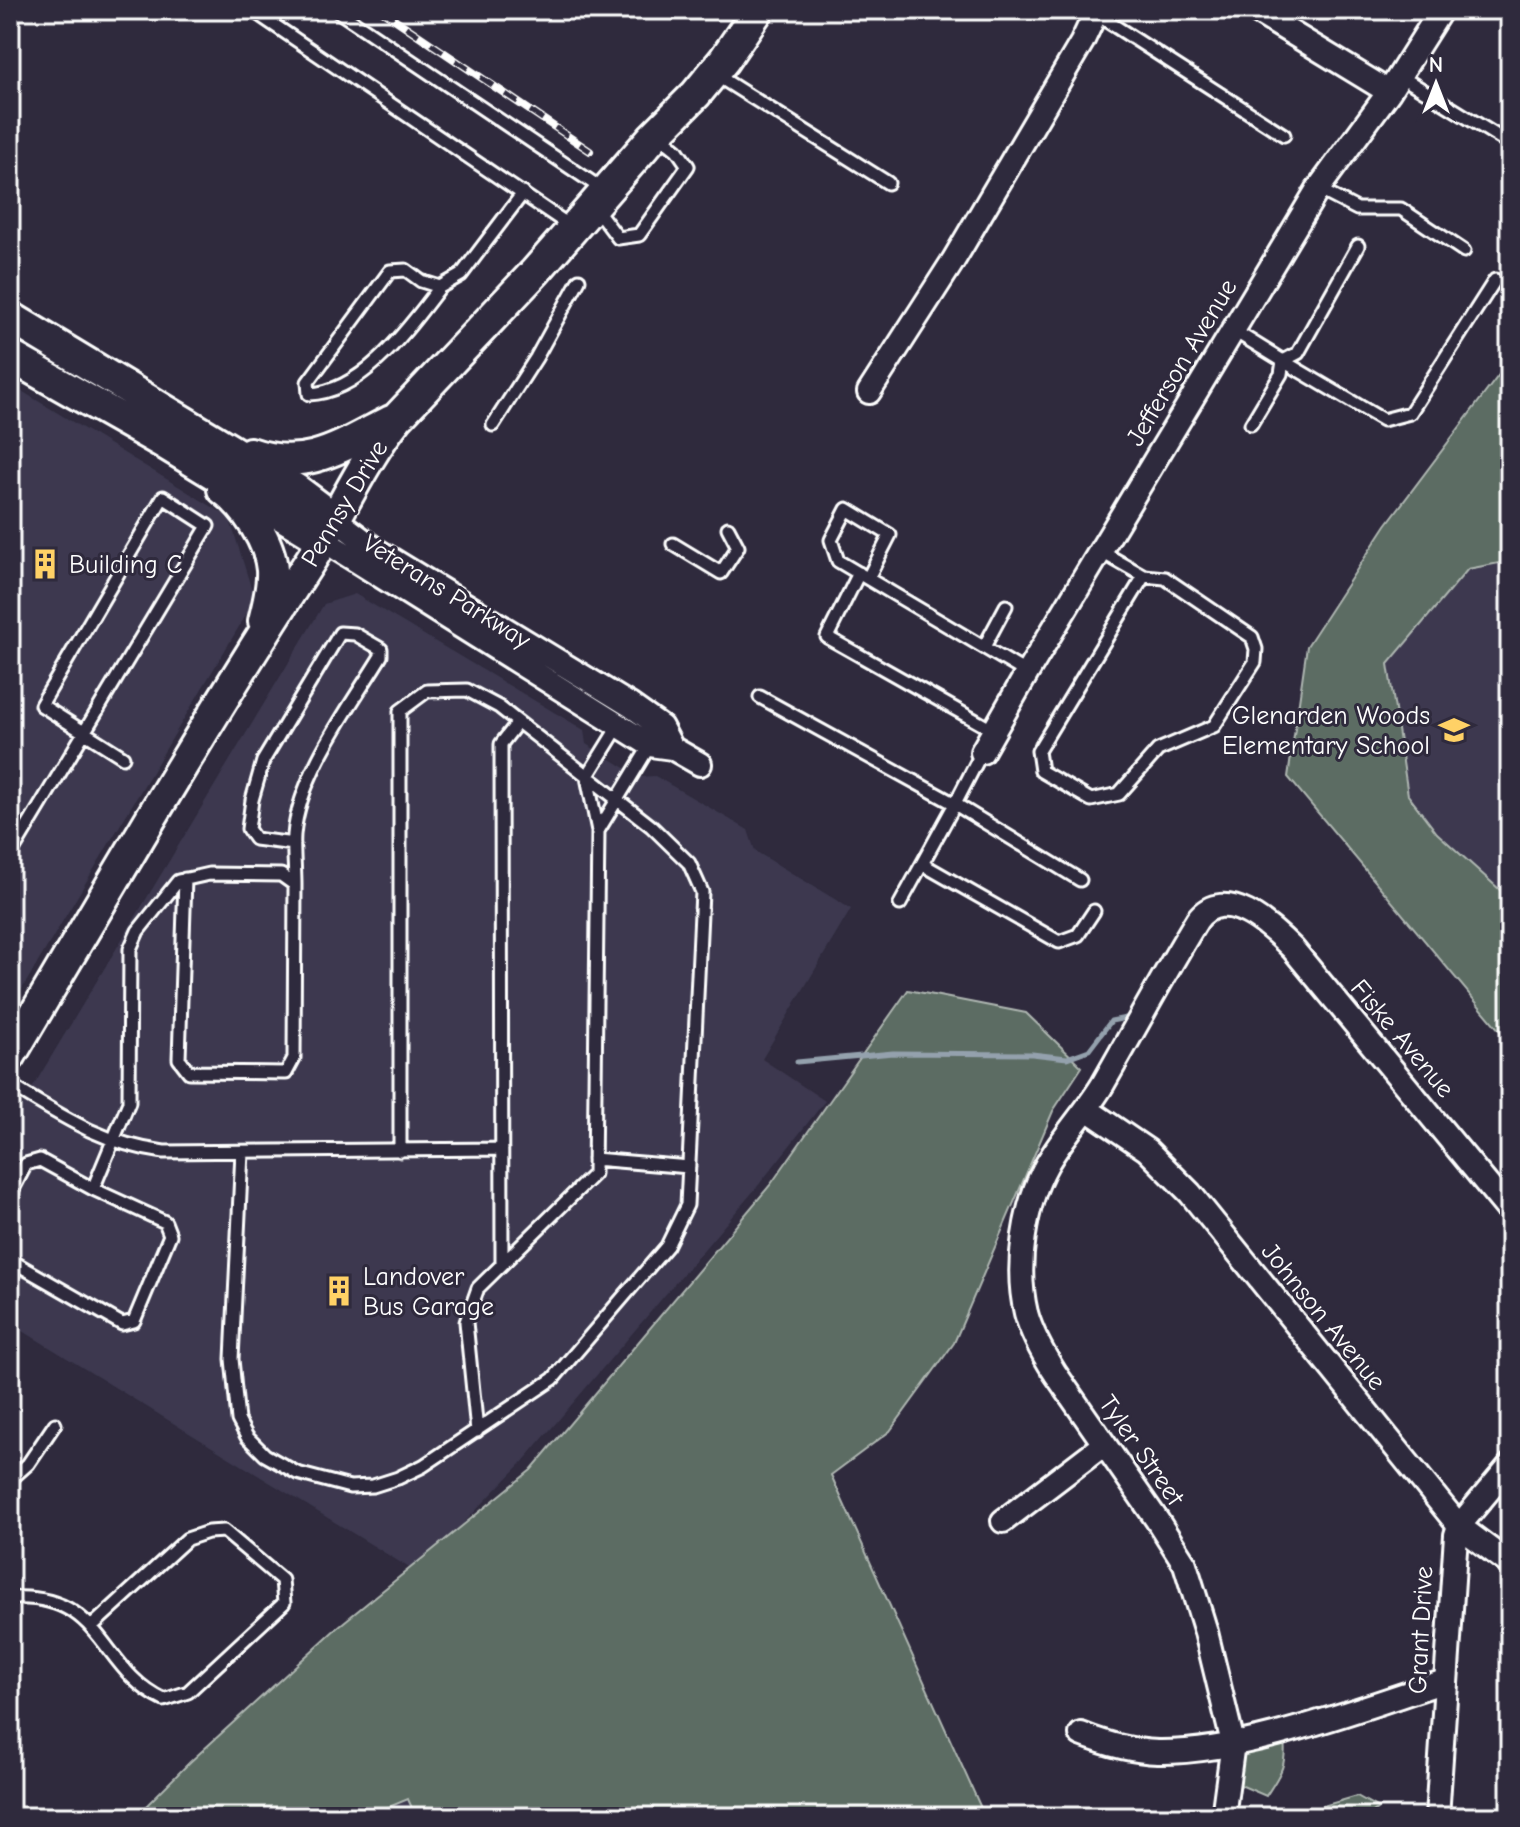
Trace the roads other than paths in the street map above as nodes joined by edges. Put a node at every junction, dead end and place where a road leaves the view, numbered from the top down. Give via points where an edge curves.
1 (252, 10) edge
2 (336, 10) edge
3 (758, 10) edge
4 (1254, 10) edge
5 (1441, 10) edge
6 (1097, 12) edge
7 (713, 73) junction
8 (1394, 84) junction
9 (656, 134) junction
10 (1284, 135) dead end
11 (1510, 144) edge
12 (888, 183) dead end
13 (1318, 189) junction
14 (523, 193) junction
15 (600, 198) junction
16 (574, 228) junction
17 (1358, 246) dead end
18 (1464, 251) dead end
19 (579, 280) dead end
20 (1495, 280) dead end
21 (440, 287) junction
22 (10, 317) edge
23 (1233, 330) junction
24 (10, 356) edge
25 (1283, 361) junction
26 (869, 392) dead end
27 (397, 418) junction
28 (1251, 424) dead end
29 (493, 425) dead end
30 (162, 442) junction
31 (218, 443) junction
32 (728, 528) dead end
33 (329, 529) junction
34 (673, 544) dead end
35 (1100, 551) junction
36 (863, 575) junction
37 (1144, 576) junction
38 (1006, 606) dead end
39 (262, 635) junction
40 (984, 647) junction
41 (1027, 673) junction
42 (760, 697) dead end
43 (630, 705) junction
44 (518, 722) junction
45 (618, 726) junction
46 (994, 731) junction
47 (83, 732) junction
48 (661, 740) junction
49 (982, 752) joint
50 (123, 757) dead end
51 (700, 764) dead end
52 (587, 777) junction
53 (618, 801) junction
54 (955, 804) junction
55 (598, 831) junction
56 (294, 844) junction
57 (10, 856) edge
58 (922, 864) junction
59 (185, 879) junction
60 (1080, 880) dead end
61 (295, 885) junction
62 (900, 904) dead end
63 (1094, 911) dead end
64 (1243, 911) joint
65 (13, 1046) edge
66 (10, 1085) edge
67 (1088, 1110) junction
68 (114, 1141) junction
69 (502, 1149) junction
70 (400, 1151) junction
71 (242, 1152) junction
72 (594, 1159) junction
73 (689, 1167) junction
74 (93, 1189) junction
75 (10, 1195) edge
76 (1510, 1212) edge
77 (10, 1260) edge
78 (502, 1264) junction
79 (55, 1424) dead end
80 (477, 1431) junction
81 (1103, 1445) junction
82 (1510, 1465) edge
83 (10, 1480) edge
84 (1003, 1521) dead end
85 (1459, 1526) junction
86 (1510, 1564) edge
87 (10, 1598) edge
88 (91, 1627) junction
89 (1445, 1681) junction
90 (1081, 1734) dead end
91 (1233, 1743) junction
92 (1223, 1817) edge
93 (1437, 1817) edge

1 - 14 lane
2 - 15 lane
3 - 7 main road, Pennsy Drive
4 - 8 street
5 - 8 street, Jefferson Avenue
6 - 10 lane
6 - 26 street via 953,261
7 - 9 main road, Pennsy Drive
7 - 12 lane
8 - 11 lane
8 - 13 street, Jefferson Avenue
9 - 15 main road, Pennsy Drive
9 - 15 lane via 688,166 639,235 618,238
13 - 18 lane via 1357,209 1401,209
13 - 23 street, Jefferson Avenue
14 - 16 lane
14 - 21 lane via 461,275
15 - 16 main road, Pennsy Drive
16 - 27 main road, Pennsy Drive
17 - 25 lane via 1298,353
19 - 29 lane
20 - 25 lane via 1410,413 1383,420
21 - 21 lane via 406,270 390,271 308,382 309,394 326,393 372,367
22 - 31 main road, Veterans Parkway
23 - 25 lane
23 - 35 street, Jefferson Avenue
24 - 30 main road, Veterans Parkway
25 - 28 lane via 1281,374
27 - 31 main road via 317,458 269,460
27 - 33 main road, Pennsy Drive
30 - 33 main road, Veterans Parkway
30 - 39 main road via 231,495 261,535 272,569
31 - 33 main road, Veterans Parkway via 295,489
32 - 34 lane via 738,547 721,573
33 - 39 main road, Pennsy Drive
33 - 43 street, Veterans Parkway via 376,550
33 - 45 street, Veterans Parkway
35 - 37 lane
35 - 41 street, Jefferson Avenue
36 - 36 lane via 838,561 831,540 847,509 890,535
36 - 40 lane
36 - 46 lane via 827,637
37 - 37 lane via 1165,578 1252,637 1255,662 1214,726 1158,750 1119,794 1091,800 1041,771 1038,751
38 - 40 lane
39 - 65 main road, Pennsy Drive
40 - 41 lane
41 - 46 street, Jefferson Avenue
42 - 54 lane
43 - 45 lane
43 - 48 street, Veterans Parkway
44 - 52 lane
44 - 69 lane via 501,744
44 - 70 lane via 467,690 427,691 400,711
45 - 48 street, Veterans Parkway
45 - 52 lane
46 - 49 street, Jefferson Avenue
47 - 47 lane via 41,705 163,497 208,526
47 - 50 lane
47 - 57 lane
48 - 51 street, Veterans Parkway
48 - 53 lane
49 - 54 lane
52 - 53 lane
52 - 55 lane
53 - 55 lane
53 - 73 lane via 689,863 702,892
54 - 58 lane
54 - 60 lane
55 - 72 lane
56 - 56 lane via 305,790 381,656 381,649 355,634 340,633 263,761 248,829 255,839
56 - 61 lane
58 - 62 lane
58 - 63 lane via 1059,942 1078,935
59 - 61 lane via 281,875
59 - 61 lane via 179,1059 189,1072 286,1073 294,1058
59 - 68 lane via 138,931 130,949 129,1102
64 - 67 street, Tyler Street via 1228,905 1202,913
64 - 76 street, Fiske Avenue via 1293,949
66 - 68 lane
67 - 81 street, Tyler Street via 1036,1188 1025,1238 1023,1283 1040,1349
67 - 85 street, Johnson Avenue via 1147,1150 1190,1193
68 - 71 lane via 164,1152
68 - 74 lane
69 - 70 lane
69 - 78 lane
70 - 71 lane
71 - 80 lane via 232,1359 238,1420 247,1437 265,1455 297,1473 350,1487 398,1478
72 - 73 lane
72 - 78 lane via 594,1174
73 - 80 lane via 687,1205 667,1246 553,1379
74 - 75 lane via 40,1160 26,1164
74 - 77 lane via 165,1222 170,1235 134,1321 122,1324
78 - 80 lane via 478,1288 466,1322
79 - 83 lane via 28,1464
81 - 84 street
81 - 91 street, Tyler Street via 1185,1564
82 - 85 street, Grant Drive
85 - 86 street, Johnson Avenue
85 - 89 street, Grant Drive
87 - 88 lane via 61,1603
88 - 88 lane via 147,1692 164,1700 188,1692 284,1603 282,1580 224,1531 208,1532 187,1539
89 - 91 street
89 - 93 street, Grant Drive
90 - 91 street via 1160,1752
91 - 92 street

